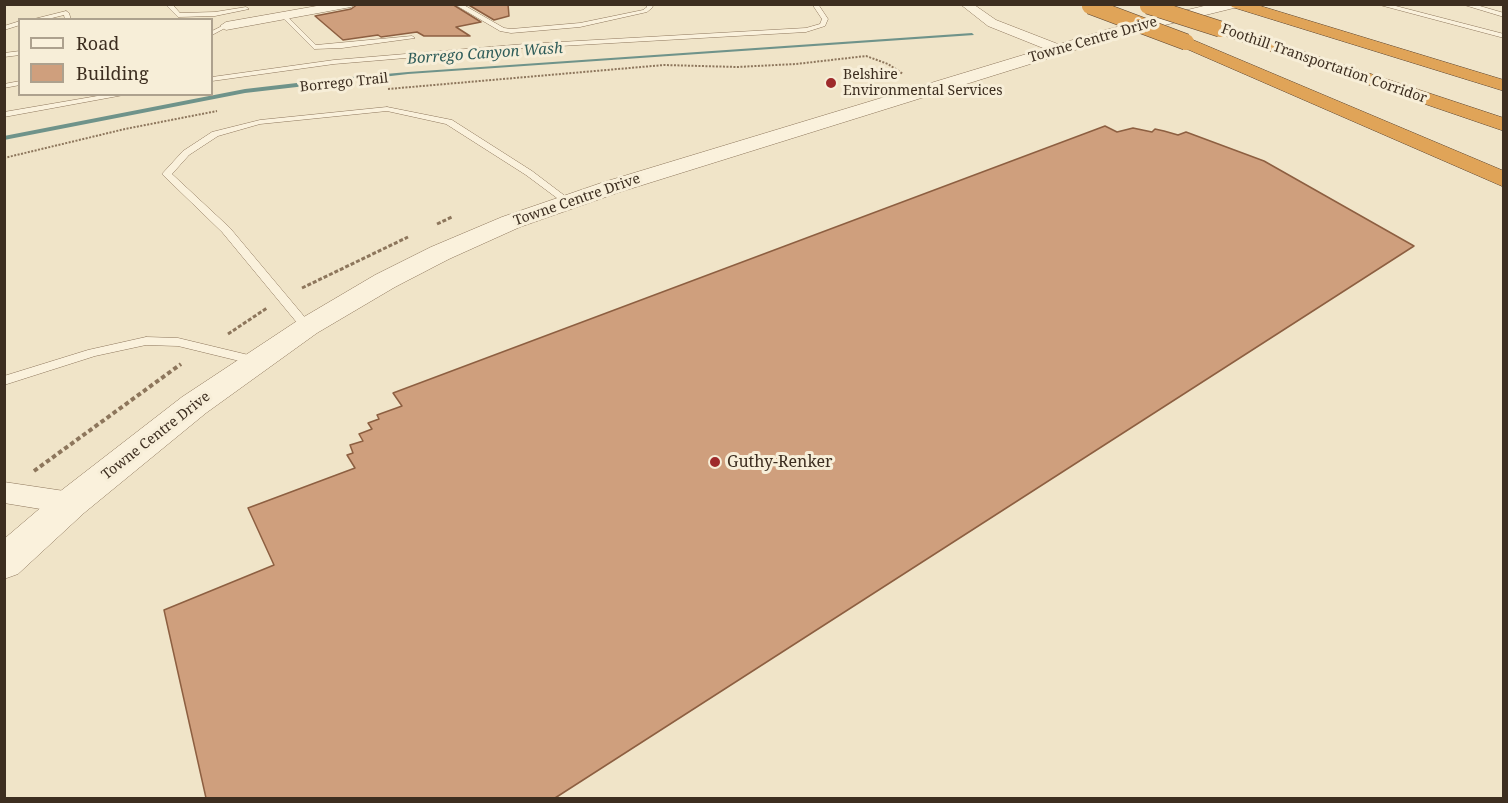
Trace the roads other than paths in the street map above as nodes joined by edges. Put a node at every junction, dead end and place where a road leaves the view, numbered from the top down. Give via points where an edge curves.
1 (168, 4) edge
2 (351, 4) edge
3 (457, 4) edge
4 (648, 4) edge
5 (815, 4) edge
6 (965, 4) edge
7 (1143, 4) edge
8 (1233, 4) edge
9 (1237, 4) edge
10 (1379, 4) edge
11 (1464, 4) edge
12 (1089, 5) edge
13 (244, 7) edge
14 (1279, 10) edge
15 (1503, 15) edge
16 (285, 17) junction
17 (42, 18) edge
18 (67, 18) edge
19 (260, 21) junction
20 (1348, 21) dead end
21 (226, 26) junction
22 (213, 27) edge
23 (213, 32) edge
24 (1503, 36) edge
25 (412, 38) dead end
26 (1058, 49) junction
27 (213, 79) edge
28 (1503, 86) edge
29 (113, 96) edge
30 (4, 115) edge
31 (1503, 125) edge
32 (1457, 159) junction
33 (1503, 176) edge
34 (1503, 180) edge
35 (568, 202) junction
36 (307, 327) junction
37 (256, 361) junction
38 (4, 381) edge
39 (4, 492) edge
40 (71, 503) junction
41 (4, 563) edge

1 - 13 lane via 178,15 215,14
2 - 16 street
3 - 4 lane via 502,30 511,31 580,25 645,10 650,7
5 - 27 lane via 825,19 823,26 806,30 525,46 334,62
6 - 26 street via 992,23
7 - 31 highway, Foothill Transportation Corridor, bridge
8 - 26 street, Towne Centre Drive
9 - 14 highway, Foothill Transportation Corridor
10 - 24 lane
11 - 15 lane
12 - 32 highway, bridge via 1186,42
13 - 19 lane
14 - 20 highway via 1303,9
14 - 28 highway, Foothill Transportation Corridor
16 - 19 street
16 - 25 lane via 314,47
17 - 18 lane via 66,13
19 - 21 street
21 - 22 lane
21 - 23 lane
26 - 35 street, Towne Centre Drive
29 - 30 lane
32 - 33 highway
32 - 34 highway
35 - 36 street, Towne Centre Drive via 440,253
35 - 36 lane via 529,172 449,122 387,109 260,122 215,134 186,153 167,174 226,230
36 - 37 street, Towne Centre Drive
37 - 38 lane via 178,342 146,341 92,353
37 - 40 street, Towne Centre Drive
39 - 40 street
40 - 41 street, Towne Centre Drive

